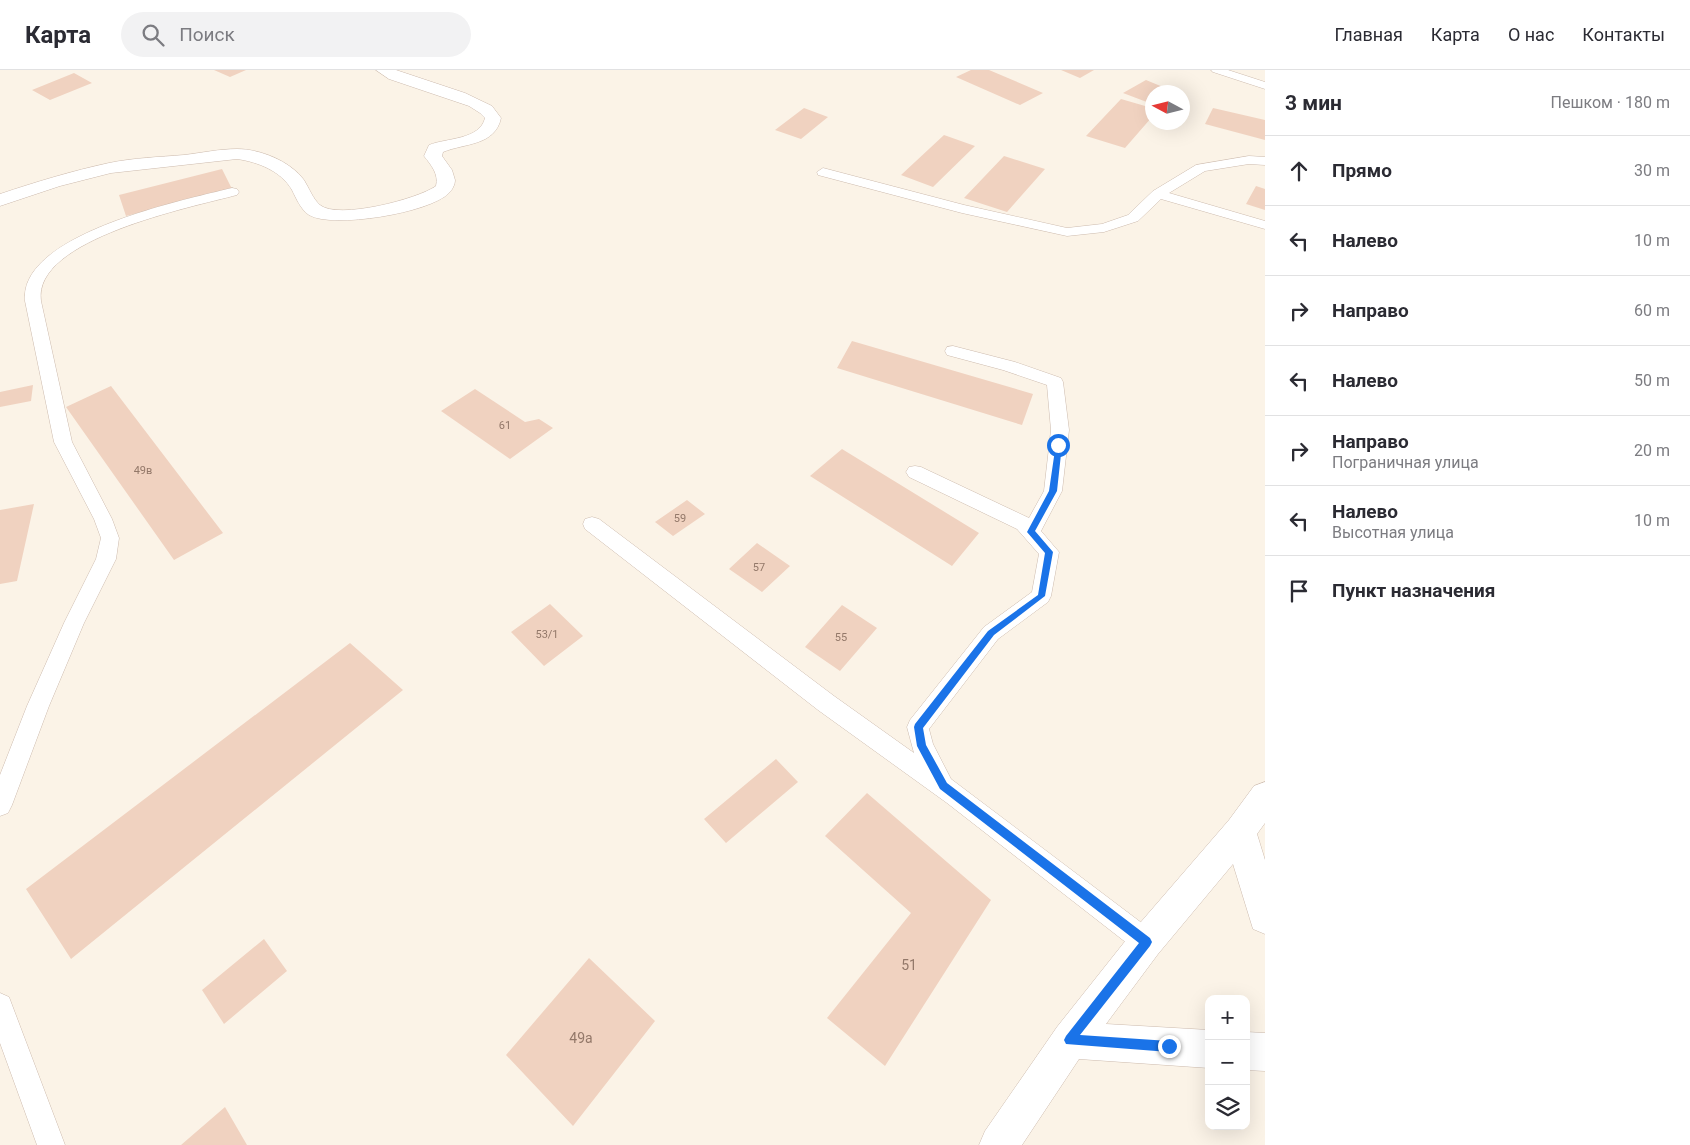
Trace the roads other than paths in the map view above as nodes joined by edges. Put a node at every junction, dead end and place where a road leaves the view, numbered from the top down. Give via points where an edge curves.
1 (384, 70) edge
2 (1217, 70) edge
3 (1265, 86) edge
4 (1265, 161) edge
5 (823, 172) dead end
6 (232, 192) dead end
7 (1158, 194) junction
8 (0, 200) edge
9 (1265, 225) edge
10 (953, 351) dead end
11 (915, 472) dead end
12 (592, 524) dead end
13 (1031, 532) junction
14 (943, 786) junction
15 (0, 805) edge
16 (1257, 810) edge
17 (1265, 917) edge
18 (1146, 942) junction
19 (0, 1006) edge
20 (1070, 1040) junction
21 (1205, 1049) edge
22 (1250, 1051) edge
23 (1265, 1052) edge
24 (51, 1145) edge
25 (999, 1145) edge

1 - 8 street via 465,98 490,112 493,118 491,126 482,135 435,149 433,156 444,169 446,179 440,192 418,203 342,216 325,215 314,210 295,182 278,167 258,158 237,154 111,168
2 - 3 lane
4 - 7 lane via 1249,160 1201,168
5 - 7 lane via 962,209 1067,232 1104,228 1132,218
6 - 15 lane via 98,232 54,258 34,283 33,302 63,442 110,538 106,559 38,706
7 - 9 lane
10 - 13 lane via 1055,382 1060,430 1053,491
11 - 13 lane via 1024,524
12 - 14 lane via 826,703
13 - 14 lane via 1049,552 1041,596 991,633 918,727 922,746
14 - 18 lane
16 - 17 street
16 - 18 street
18 - 20 street
19 - 24 lane
20 - 21 street
20 - 25 street
22 - 23 street

